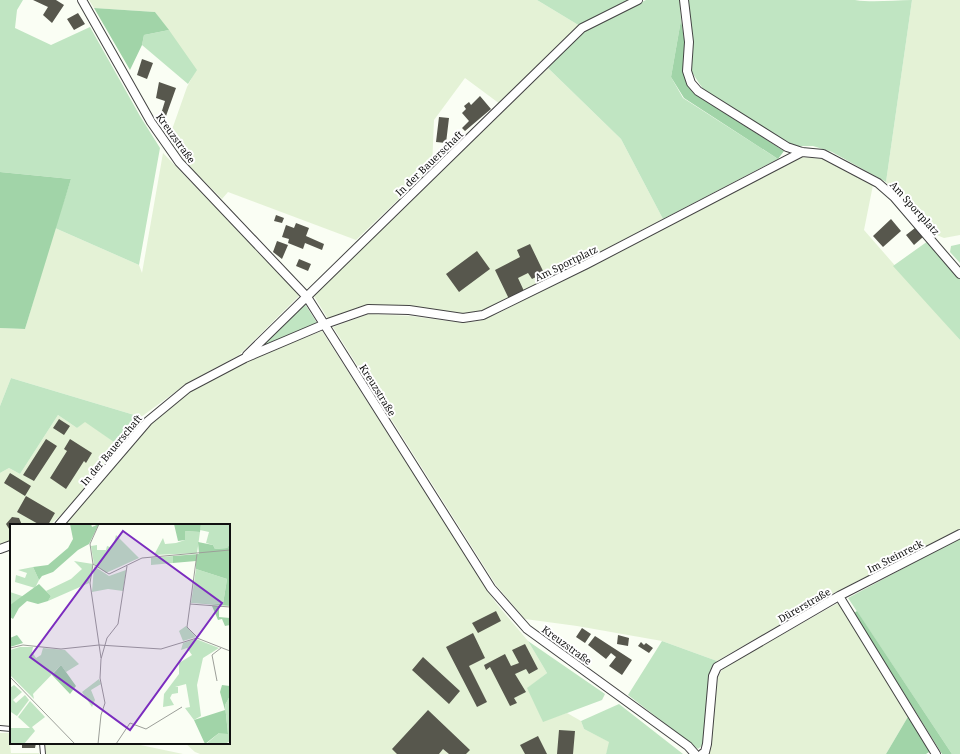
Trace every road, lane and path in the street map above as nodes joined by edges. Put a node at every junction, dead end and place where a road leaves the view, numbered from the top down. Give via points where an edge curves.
1 (82, 0) edge
2 (638, 0) edge
3 (684, 0) edge
4 (802, 152) junction
5 (960, 274) edge
6 (307, 297) junction
7 (325, 324) junction
8 (245, 358) junction
9 (60, 524) edge
10 (960, 534) edge
11 (10, 545) edge
12 (0, 549) edge
13 (839, 596) junction
14 (0, 728) edge
15 (10, 729) edge
16 (42, 744) edge
17 (43, 754) edge
18 (695, 754) edge
19 (702, 754) edge
20 (936, 754) edge

1 - 6 street, Kreuzstraße via 150,122 180,162
2 - 6 street, In der Bauerschaft via 582,28
3 - 4 street, Am Sportplatz via 689,42 686,71 691,83 698,91 787,147
4 - 5 street, Am Sportplatz via 823,154 878,183 894,197
4 - 7 street, Am Sportplatz via 483,315 463,318 409,310 368,309
6 - 7 street, Kreuzstraße
6 - 8 street, In der Bauerschaft
7 - 8 street, In der Bauerschaft
7 - 18 street, Kreuzstraße via 492,588 512,613 528,629
8 - 9 street, In der Bauerschaft via 188,388 148,421
10 - 13 street, Im Steinreck
11 - 12 street
13 - 19 street, Dürerstraße via 717,667 713,676 707,744
13 - 20 street, Dürerstraße
14 - 15 lane
16 - 17 lane

